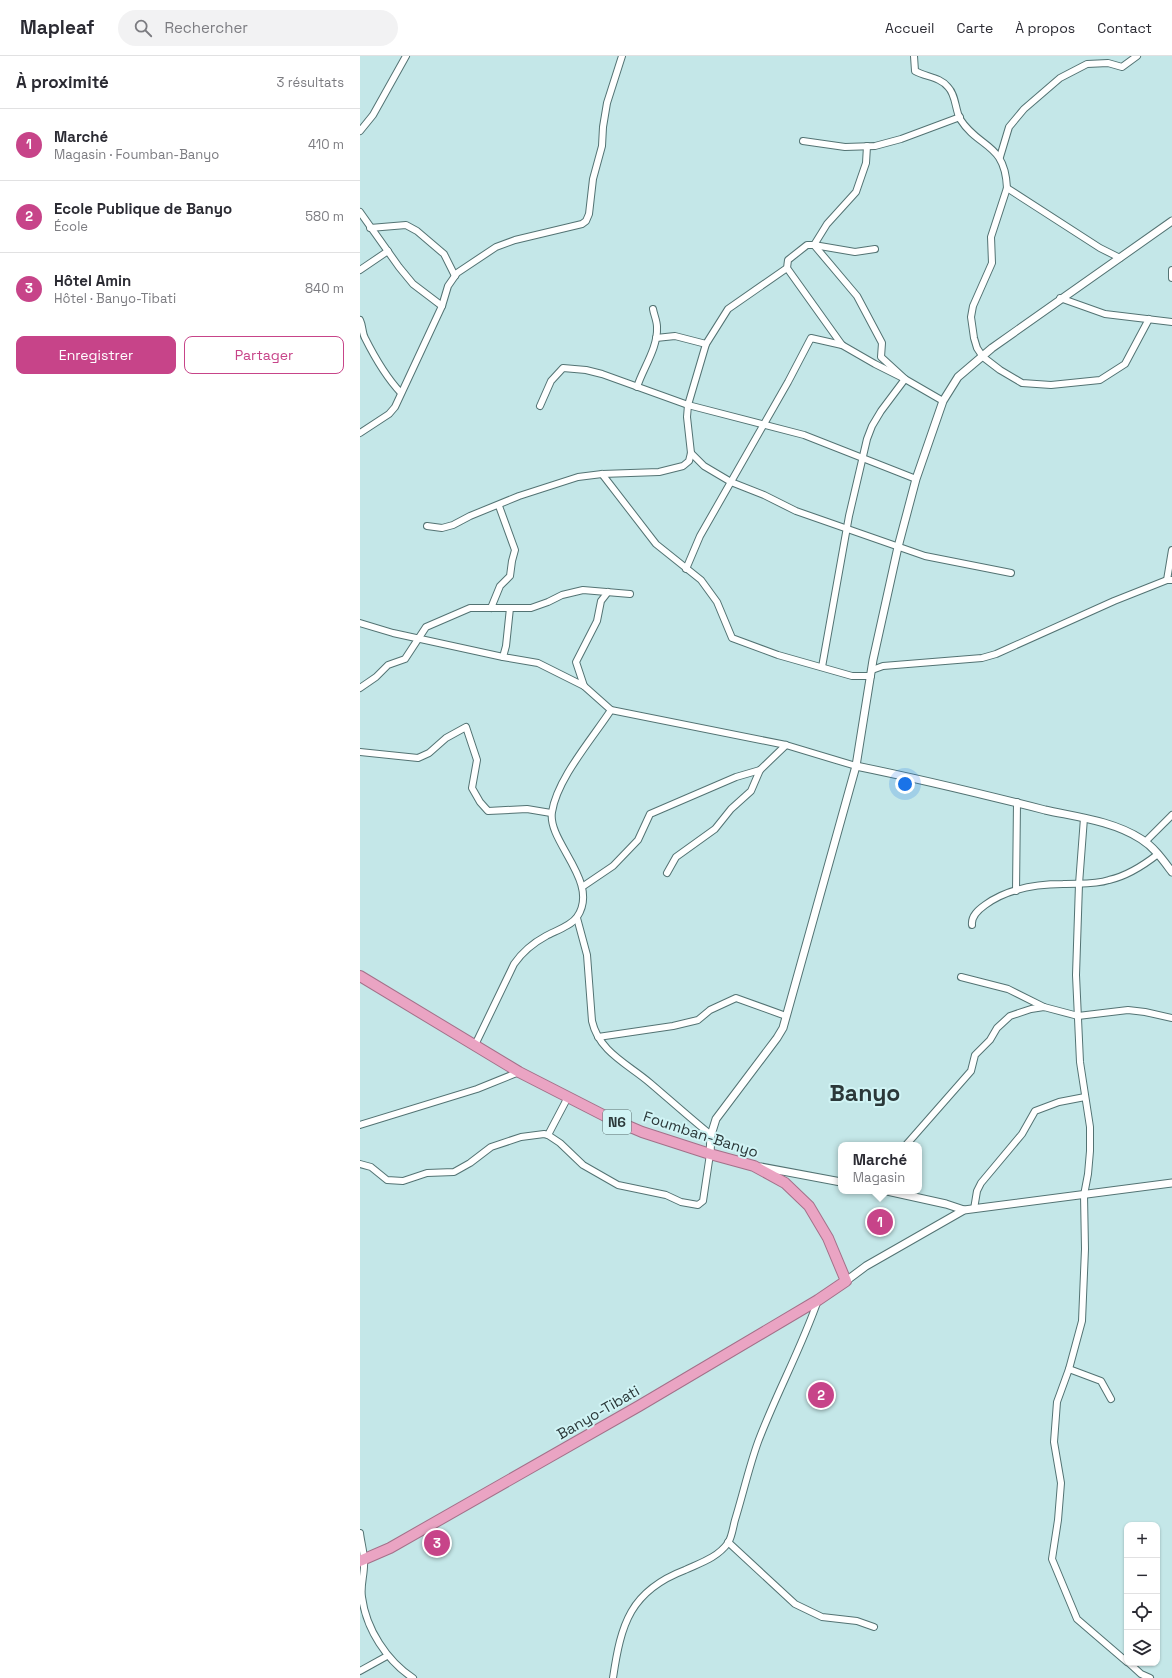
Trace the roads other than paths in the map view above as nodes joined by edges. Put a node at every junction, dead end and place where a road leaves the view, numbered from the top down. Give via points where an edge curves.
1 (406, 56) edge
2 (622, 56) edge
3 (914, 56) edge
4 (1137, 56) edge
5 (960, 117) junction
6 (360, 131) edge
7 (803, 141) dead end
8 (867, 146) junction
9 (1000, 157) junction
10 (1007, 188) junction
11 (360, 212) edge
12 (1171, 222) edge
13 (370, 228) junction
14 (814, 245) junction
15 (875, 249) dead end
16 (388, 251) junction
17 (1120, 258) junction
18 (787, 268) junction
19 (360, 270) edge
20 (1172, 270) edge
21 (455, 276) junction
22 (1172, 278) edge
23 (1060, 298) junction
24 (442, 306) junction
25 (653, 309) dead end
26 (1149, 319) junction
27 (360, 320) edge
28 (1172, 322) edge
29 (656, 338) junction
30 (706, 344) junction
31 (842, 344) junction
32 (983, 357) junction
33 (905, 378) junction
34 (637, 387) junction
35 (401, 393) junction
36 (943, 401) junction
37 (688, 405) junction
38 (540, 406) dead end
39 (764, 425) junction
40 (360, 433) edge
41 (691, 453) junction
42 (862, 459) junction
43 (602, 474) junction
44 (916, 479) junction
45 (731, 482) junction
46 (499, 506) junction
47 (427, 526) dead end
48 (847, 529) junction
49 (898, 547) junction
50 (1172, 550) edge
51 (686, 569) junction
52 (1010, 573) dead end
53 (1169, 580) edge
54 (608, 592) junction
55 (630, 594) dead end
56 (491, 608) junction
57 (510, 608) junction
58 (360, 623) edge
59 (418, 639) junction
60 (503, 657) junction
61 (822, 666) junction
62 (871, 673) junction
63 (584, 686) junction
64 (360, 688) edge
65 (611, 710) junction
66 (786, 745) junction
67 (360, 752) edge
68 (856, 766) junction
69 (760, 770) junction
70 (1017, 802) junction
71 (551, 813) junction
72 (1172, 815) edge
73 (1084, 818) junction
74 (1145, 842) junction
75 (1158, 854) junction
76 (1172, 872) edge
77 (667, 873) dead end
78 (1079, 884) junction
79 (582, 887) junction
80 (1016, 891) junction
81 (577, 918) junction
82 (972, 925) dead end
83 (360, 976) edge
84 (961, 977) dead end
85 (1044, 1007) junction
86 (786, 1016) junction
87 (1078, 1016) junction
88 (1172, 1018) edge
89 (598, 1037) junction
90 (474, 1045) junction
91 (519, 1072) junction
92 (568, 1097) junction
93 (1085, 1097) junction
94 (360, 1124) edge
95 (548, 1135) junction
96 (711, 1135) junction
97 (909, 1142) edge
98 (710, 1154) junction
99 (360, 1164) edge
100 (754, 1166) junction
101 (838, 1181) edge
102 (1172, 1183) edge
103 (901, 1194) edge
104 (1084, 1195) junction
105 (974, 1209) junction
106 (964, 1210) junction
107 (846, 1281) junction
108 (818, 1300) junction
109 (1069, 1370) junction
110 (1111, 1399) dead end
111 (360, 1533) edge
112 (728, 1542) junction
113 (362, 1561) edge
114 (874, 1627) dead end
115 (387, 1656) junction
116 (1124, 1659) edge
117 (1132, 1666) edge
118 (360, 1671) edge
119 (413, 1678) edge
120 (613, 1678) edge
121 (1150, 1678) edge

1 - 6 street via 373,115
2 - 21 street via 607,103 602,146 586,221 496,247
3 - 5 street via 915,71 936,78 948,86
4 - 9 street via 1122,67 1108,63 1087,64 1060,78 1024,109 1009,127
5 - 8 street via 889,143
5 - 9 street via 965,125
7 - 8 street via 845,147
8 - 14 street via 866,163 856,192 827,224
9 - 10 street
10 - 17 street via 1086,240
10 - 32 street via 991,237 992,263 973,306 971,317 977,348
11 - 13 street
12 - 17 street
13 - 16 street
13 - 21 street via 406,225 417,230 444,254
14 - 15 street via 855,252
14 - 18 street via 807,245 788,260
14 - 33 street via 856,296 882,343 881,357
16 - 19 street
16 - 24 street via 419,289
17 - 23 street
18 - 30 street via 728,308
18 - 31 street
20 - 22 street
21 - 24 street via 448,286
23 - 26 street via 1105,314
23 - 32 street
24 - 35 street
25 - 29 street via 657,327
26 - 28 street
26 - 32 street via 1125,364 1100,380 1051,385 1022,383
27 - 35 street via 364,337 373,354 389,380
29 - 30 street via 675,336
29 - 34 street
30 - 37 street
31 - 33 street
31 - 39 street via 811,338
32 - 36 street via 958,376
33 - 36 street
33 - 42 street via 872,426
34 - 37 street
34 - 38 street via 602,374 563,368 551,381
35 - 40 street via 395,407 388,414
36 - 44 street
37 - 39 street
37 - 41 street
39 - 42 street via 804,436
39 - 45 street
41 - 43 street via 689,461 680,468 659,472
41 - 45 street via 704,466
42 - 44 street
42 - 48 street
43 - 46 street via 573,478 518,496
43 - 51 street via 656,544
44 - 49 street
45 - 48 street via 796,511
45 - 51 street via 700,536
46 - 47 street via 447,527
46 - 56 street via 516,550 510,576 500,586
48 - 49 street
48 - 61 street
49 - 52 street via 925,556
49 - 62 street
50 - 53 street
51 - 61 street via 701,580 714,598 732,638 778,655
53 - 62 street via 1114,601 996,654 982,658 883,666
54 - 55 street
54 - 57 street via 583,590 562,595 531,608
54 - 63 street via 601,601 597,621 576,662
56 - 57 street
56 - 59 street via 470,608 426,626
57 - 60 street
58 - 59 street
59 - 60 street
59 - 64 street via 405,659 388,665
60 - 63 street via 538,663
61 - 62 street via 852,676
62 - 68 street
63 - 65 street
65 - 66 street
65 - 71 street via 580,754 556,795
66 - 68 street
66 - 69 street
67 - 71 street via 418,758 466,727 477,760 472,788 485,809 493,812 527,809
68 - 70 street
68 - 86 street
69 - 77 street via 750,791 715,829 676,857
69 - 79 street via 736,777 650,814 638,840 613,866
70 - 73 street
70 - 80 street
71 - 79 street via 554,828
72 - 74 street
73 - 74 street via 1126,831
73 - 78 street
74 - 75 street
75 - 76 street
75 - 78 street via 1117,878
78 - 80 street via 1060,884
78 - 87 street via 1076,975
79 - 81 street via 581,908
80 - 82 street via 998,896 982,907 974,915
81 - 89 street via 587,955 590,1009
81 - 90 street via 523,952 514,964
83 - 90 highway, Foumban-Banyo / N6
84 - 85 street via 1008,989
85 - 87 street
85 - 97 street via 1010,1016 997,1028 990,1040 975,1055 972,1072
86 - 89 street via 736,998 710,1010 698,1020
86 - 96 street via 778,1038 716,1119
87 - 88 street via 1128,1010
87 - 93 street
89 - 96 street via 618,1060 649,1082
90 - 91 highway, Foumban-Banyo / N6
91 - 92 highway, Foumban-Banyo / N6
91 - 94 street via 477,1089
92 - 95 street
92 - 98 highway, Foumban-Banyo / N6 via 628,1127
93 - 104 street via 1090,1127 1090,1151
93 - 105 street via 1059,1102 1035,1111 1022,1134 981,1183
95 - 98 street via 583,1165 618,1185 698,1205 703,1201
95 - 99 street via 538,1134 505,1141 491,1147 454,1172 427,1173 402,1181 387,1180 371,1167
96 - 98 street
98 - 100 highway, Foumban-Banyo / N6
100 - 101 street
100 - 107 highway, Foumban-Banyo / N6 via 785,1183 809,1206 828,1238
102 - 104 street
103 - 106 street
104 - 105 street
104 - 109 street via 1082,1321
105 - 106 street
106 - 107 street via 866,1266
107 - 108 highway, Banyo-Tibati
108 - 112 street via 758,1444
108 - 113 highway, Banyo-Tibati via 639,1406 390,1548
109 - 110 street via 1100,1381
109 - 116 street via 1057,1402 1054,1442 1061,1483 1052,1559 1078,1619
111 - 113 street
112 - 114 street via 795,1604 822,1617 857,1621
112 - 120 street via 714,1556 672,1574 643,1594 627,1619 616,1656
113 - 115 street via 361,1596 364,1609
115 - 118 street
115 - 119 street via 398,1668
117 - 121 street

